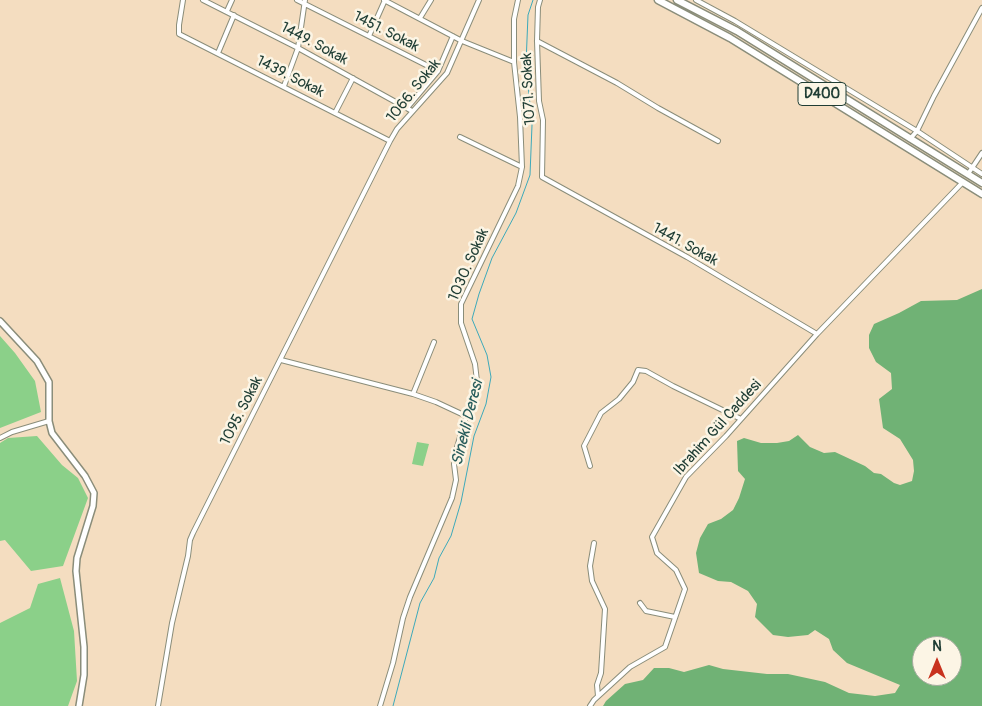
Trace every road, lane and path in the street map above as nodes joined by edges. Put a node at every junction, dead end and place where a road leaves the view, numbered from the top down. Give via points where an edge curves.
1 (183, 0) edge
2 (203, 0) edge
3 (232, 0) edge
4 (297, 0) edge
5 (385, 0) edge
6 (431, 0) edge
7 (479, 0) edge
8 (518, 0) edge
9 (540, 0) edge
10 (658, 0) edge
11 (677, 0) edge
12 (696, 0) edge
13 (304, 2) edge
14 (982, 8) edge
15 (226, 11) junction
16 (234, 15) junction
17 (420, 18) junction
18 (369, 36) junction
19 (453, 36) junction
20 (462, 41) junction
21 (537, 41) junction
22 (298, 48) junction
23 (218, 53) junction
24 (514, 62) junction
25 (438, 71) junction
26 (353, 78) junction
27 (284, 86) junction
28 (407, 108) junction
29 (412, 111) junction
30 (335, 112) junction
31 (917, 132) junction
32 (460, 137) dead end
33 (910, 139) junction
34 (390, 141) junction
35 (718, 141) dead end
36 (982, 153) edge
37 (522, 167) junction
38 (972, 167) junction
39 (968, 174) junction
40 (982, 174) edge
41 (542, 177) joint
42 (963, 182) junction
43 (982, 183) edge
44 (982, 194) edge
45 (0, 321) edge
46 (817, 334) junction
47 (434, 342) dead end
48 (281, 360) junction
49 (413, 394) junction
50 (466, 416) junction
51 (741, 419) junction
52 (49, 421) junction
53 (0, 438) edge
54 (590, 466) dead end
55 (594, 543) dead end
56 (640, 602) dead end
57 (675, 617) junction
58 (598, 696) junction
59 (79, 706) edge
60 (158, 706) edge
61 (380, 706) edge
62 (590, 706) edge

1 - 23 street, 1439. Sokak via 179,34
2 - 15 street, 1449. Sokak
3 - 15 street
4 - 13 street, 1451. Sokak
5 - 17 street
5 - 18 street
6 - 17 street
7 - 20 street, 1066. Sokak
8 - 24 street, 1030. Sokak via 514,19
9 - 21 street, 1071. Sokak
10 - 42 highway, D400 via 730,38
11 - 33 highway, D400 via 737,31
12 - 31 street
13 - 18 street, 1451. Sokak
13 - 22 street
14 - 31 street
15 - 16 street, 1449. Sokak
16 - 22 street, 1449. Sokak
16 - 23 street
17 - 19 street
18 - 25 street, 1451. Sokak
19 - 20 street
19 - 25 street
20 - 24 street
20 - 29 street, 1066. Sokak via 447,72
21 - 35 street
21 - 41 street, 1071. Sokak via 539,101 543,120
22 - 26 street, 1449. Sokak
22 - 27 street
23 - 27 street, 1439. Sokak
24 - 37 street, 1030. Sokak
25 - 28 street
26 - 28 street, 1449. Sokak
26 - 30 street
27 - 30 street, 1439. Sokak
28 - 29 street, 1449. Sokak
29 - 34 street, 1066. Sokak
30 - 34 street, 1439. Sokak
31 - 33 street
31 - 38 street
32 - 37 street
33 - 39 highway, D400
34 - 48 street, 1095. Sokak
36 - 38 street
37 - 50 street, 1030. Sokak via 518,186 461,304 461,323 475,364 477,381
38 - 39 street
38 - 40 street
39 - 43 highway, D400
41 - 46 street, 1441. Sokak
42 - 44 highway, D400
42 - 46 street, Ibrahim Gül Caddesi
45 - 52 main road via 38,361 49,382
46 - 51 street, Ibrahim Gül Caddesi
47 - 49 street
48 - 49 street
48 - 60 street, 1095. Sokak via 190,540
49 - 50 street
50 - 61 street, 1030. Sokak via 454,464 456,480 452,498 410,597
51 - 54 street via 646,371 638,370 619,399 601,414 584,446
51 - 57 street, Ibrahim Gül Caddesi via 686,477 652,537 657,552 676,570 685,589
52 - 53 street
52 - 59 main road via 52,433 94,493 76,571 84,647
55 - 58 street via 590,566 592,581 605,609
56 - 57 street via 646,611
57 - 58 street, Ibrahim Gül Caddesi via 665,647 630,667
58 - 62 street, Ibrahim Gül Caddesi

